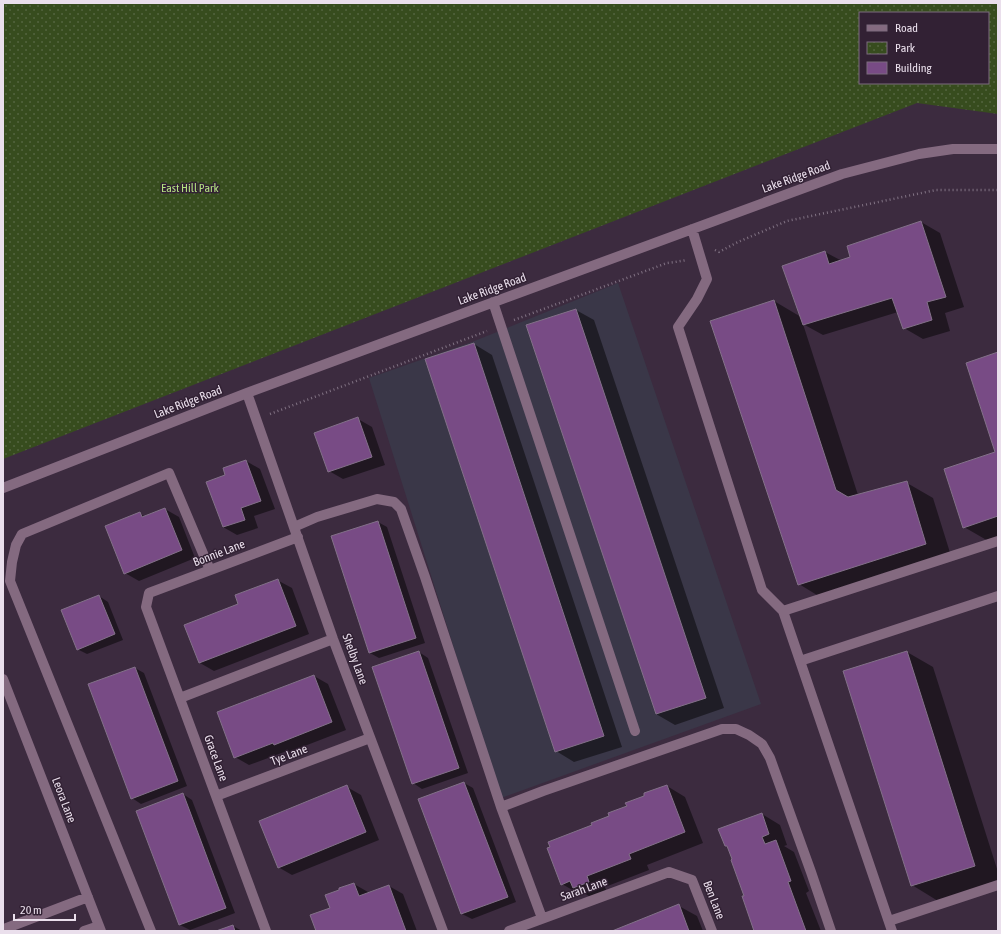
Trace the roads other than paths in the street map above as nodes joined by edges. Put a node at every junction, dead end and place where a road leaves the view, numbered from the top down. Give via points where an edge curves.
1 (998, 149) edge
2 (692, 229) junction
3 (493, 302) junction
4 (247, 393) junction
5 (3, 488) edge
6 (294, 527) junction
7 (298, 537) junction
8 (998, 541) edge
9 (210, 570) junction
10 (149, 593) joint
11 (998, 596) edge
12 (783, 611) junction
13 (333, 639) junction
14 (800, 662) junction
15 (3, 679) edge
16 (180, 698) junction
17 (635, 731) dead end
18 (370, 738) junction
19 (216, 796) junction
20 (501, 807) junction
21 (669, 872) joint
22 (998, 885) edge
23 (88, 898) junction
24 (542, 918) junction
25 (891, 926) edge
26 (100, 928) edge
27 (4, 929) edge
28 (84, 931) edge
29 (151, 931) edge
30 (266, 931) edge
31 (443, 931) edge
32 (509, 931) edge
33 (712, 931) edge
34 (831, 931) edge

1 - 2 street, Lake Ridge Road via 953,149 919,154 842,174
2 - 3 street, Lake Ridge Road
2 - 12 street via 707,279 698,299 678,328 762,590
3 - 4 street, Lake Ridge Road
3 - 17 street
4 - 5 street, Lake Ridge Road
4 - 6 street, Shelby Lane
6 - 7 street, Shelby Lane
6 - 20 street via 317,517 377,499 394,502 401,509
7 - 9 street, Bonnie Lane
7 - 13 street, Shelby Lane
8 - 12 street
9 - 10 street, Bonnie Lane
9 - 29 street via 169,473 22,534 12,562 10,581
10 - 16 street, Grace Lane via 146,607
11 - 14 street
12 - 14 street
13 - 16 street
13 - 18 street, Shelby Lane
14 - 25 street
15 - 23 street, Leora Lane
16 - 19 street, Grace Lane
18 - 19 street, Tye Lane
18 - 31 street, Shelby Lane
19 - 30 street, Grace Lane
20 - 24 street
20 - 34 street via 722,728 736,729 749,734 762,744 770,758
21 - 24 street, Sarah Lane
21 - 33 street, Ben Lane via 692,880
22 - 25 street
23 - 26 street, Leora Lane
23 - 27 street
24 - 32 street, Sarah Lane
26 - 28 street

